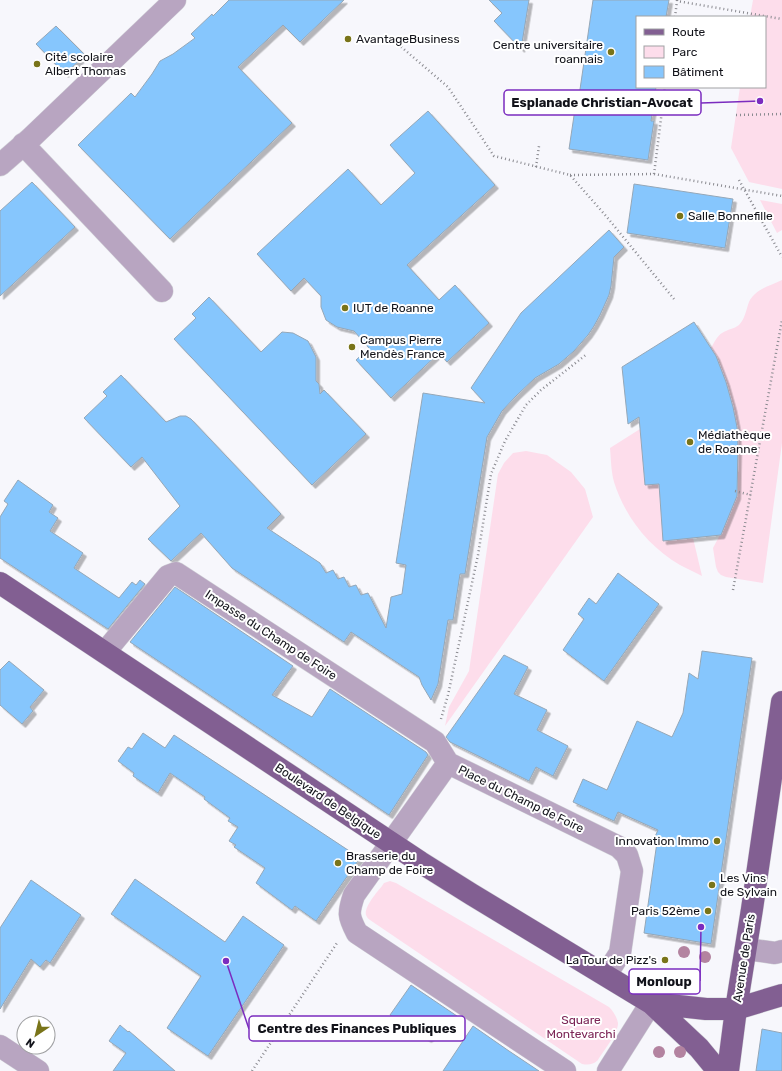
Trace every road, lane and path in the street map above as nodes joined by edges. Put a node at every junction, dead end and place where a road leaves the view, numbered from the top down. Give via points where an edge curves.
1 (175, 0) edge
2 (677, 1) edge
3 (674, 16) edge
4 (764, 16) edge
5 (766, 16) edge
6 (782, 19) edge
7 (392, 39) dead end
8 (665, 88) edge
9 (782, 114) edge
10 (736, 115) dead end
11 (23, 144) junction
12 (539, 146) dead end
13 (0, 165) edge
14 (536, 167) junction
15 (654, 174) junction
16 (570, 175) junction
17 (739, 180) dead end
18 (744, 189) junction
19 (782, 196) edge
20 (782, 257) edge
21 (162, 291) dead end
22 (674, 299) dead end
23 (782, 320) edge
24 (587, 354) dead end
25 (735, 491) dead end
26 (751, 495) junction
27 (0, 583) edge
28 (733, 590) dead end
29 (104, 652) junction
30 (782, 702) edge
31 (435, 742) junction
32 (448, 762) junction
33 (391, 843) junction
34 (351, 921) junction
35 (746, 949) junction
36 (782, 951) edge
37 (606, 975) junction
38 (782, 995) edge
39 (652, 1004) junction
40 (736, 1009) junction
41 (0, 1046) edge
42 (38, 1071) edge
43 (252, 1071) edge
44 (565, 1071) edge
45 (608, 1071) edge
46 (718, 1071) edge
47 (728, 1071) edge

1 - 11 street
2 - 3 path
2 - 4 path
5 - 6 path
7 - 14 path via 448,87 494,156
8 - 15 path
9 - 10 path
11 - 13 street
11 - 21 street
12 - 14 path
14 - 16 path
15 - 16 path
15 - 18 path
16 - 22 path
17 - 18 path
18 - 19 path
18 - 20 path
23 - 26 path
24 - 31 path via 526,405 505,440 491,474 476,563 448,695
25 - 26 path
26 - 28 path
27 - 29 main road, Boulevard de Belgique
29 - 31 street, Impasse du Champ de Foire via 168,576 176,573
29 - 33 main road, Boulevard de Belgique
30 - 35 main road, Avenue de Paris
31 - 32 street, Impasse du Champ de Foire
32 - 33 street, Place du Champ de Foire
32 - 37 street, Place du Champ de Foire via 619,847 626,855 632,871 620,953
33 - 34 street, Place du Champ de Foire via 354,895 349,909
33 - 37 main road, Boulevard de Belgique
34 - 43 path
34 - 44 street via 357,933
35 - 36 street via 775,953
35 - 40 main road, Avenue de Paris
37 - 39 main road, Boulevard de Belgique
38 - 40 main road, Boulevard de Belgique
39 - 40 main road, Boulevard de Belgique
39 - 45 street
39 - 46 main road via 700,1048
40 - 47 main road, Avenue de Paris
41 - 42 street

